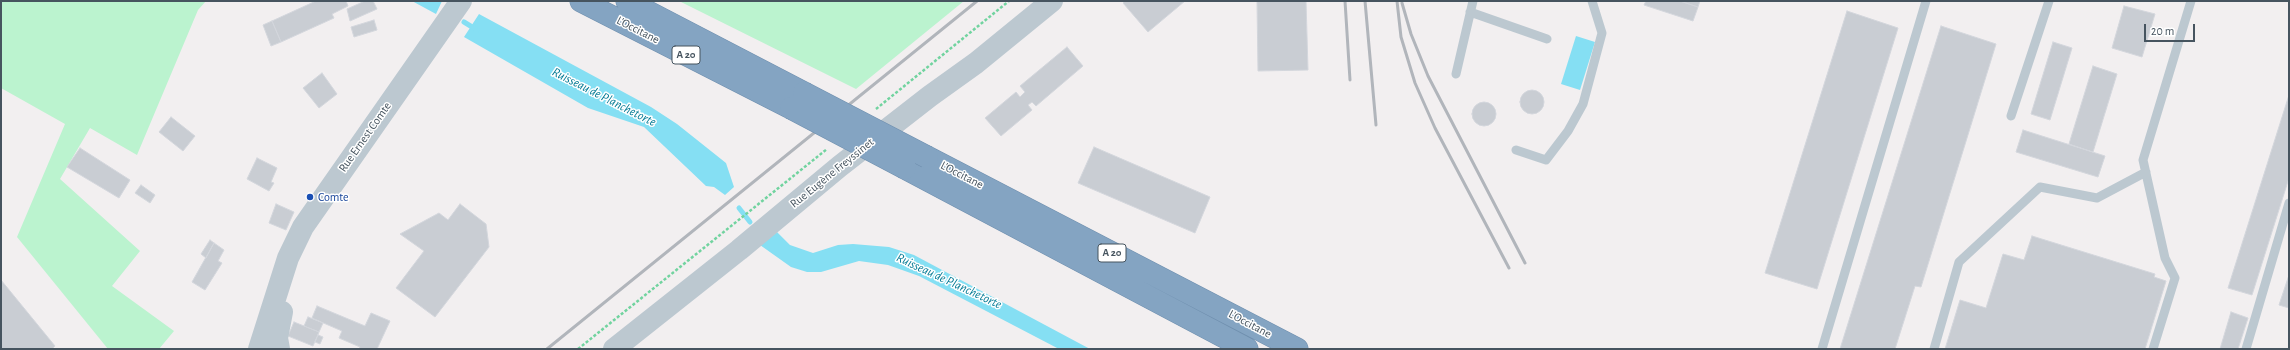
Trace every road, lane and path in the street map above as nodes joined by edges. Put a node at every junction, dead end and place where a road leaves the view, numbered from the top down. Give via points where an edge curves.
1 (461, 1) edge
2 (473, 1) edge
3 (581, 1) edge
4 (627, 1) edge
5 (1009, 1) edge
6 (1052, 1) edge
7 (1473, 1) edge
8 (1592, 1) edge
9 (1926, 1) edge
10 (2049, 1) edge
11 (2192, 1) edge
12 (1470, 12) junction
13 (1547, 38) dead end
14 (1456, 74) dead end
15 (798, 101) junction
16 (874, 110) dead end
17 (2011, 116) dead end
18 (831, 146) dead end
19 (1516, 150) dead end
20 (2146, 172) junction
21 (2289, 202) edge
22 (259, 349) edge
23 (278, 349) edge
24 (578, 349) edge
25 (614, 349) edge
26 (1247, 349) edge
27 (1297, 349) edge
28 (1822, 349) edge
29 (1934, 349) edge
30 (2153, 349) edge
31 (2246, 349) edge

1 - 22 street, Rue Ernest Comte via 300,231 288,258
2 - 23 street, Rue Ernest Comte via 310,237 279,323
3 - 15 highway, L'Occitane / A 20
4 - 15 highway, L'Occitane / A 20
5 - 16 path
6 - 25 street, Rue Eugène Freyssinet via 840,166
7 - 12 lane
8 - 19 lane via 1602,33 1584,104 1546,160
9 - 28 lane
10 - 17 lane
11 - 20 lane via 2143,160
12 - 13 lane
12 - 14 lane
15 - 26 highway, L'Occitane / A 20, bridge via 905,168
15 - 27 highway, L'Occitane / A 20, bridge via 927,157
18 - 24 path
20 - 29 lane via 2097,198 2040,187 1959,262
20 - 30 lane via 2165,258 2175,278
21 - 31 lane

